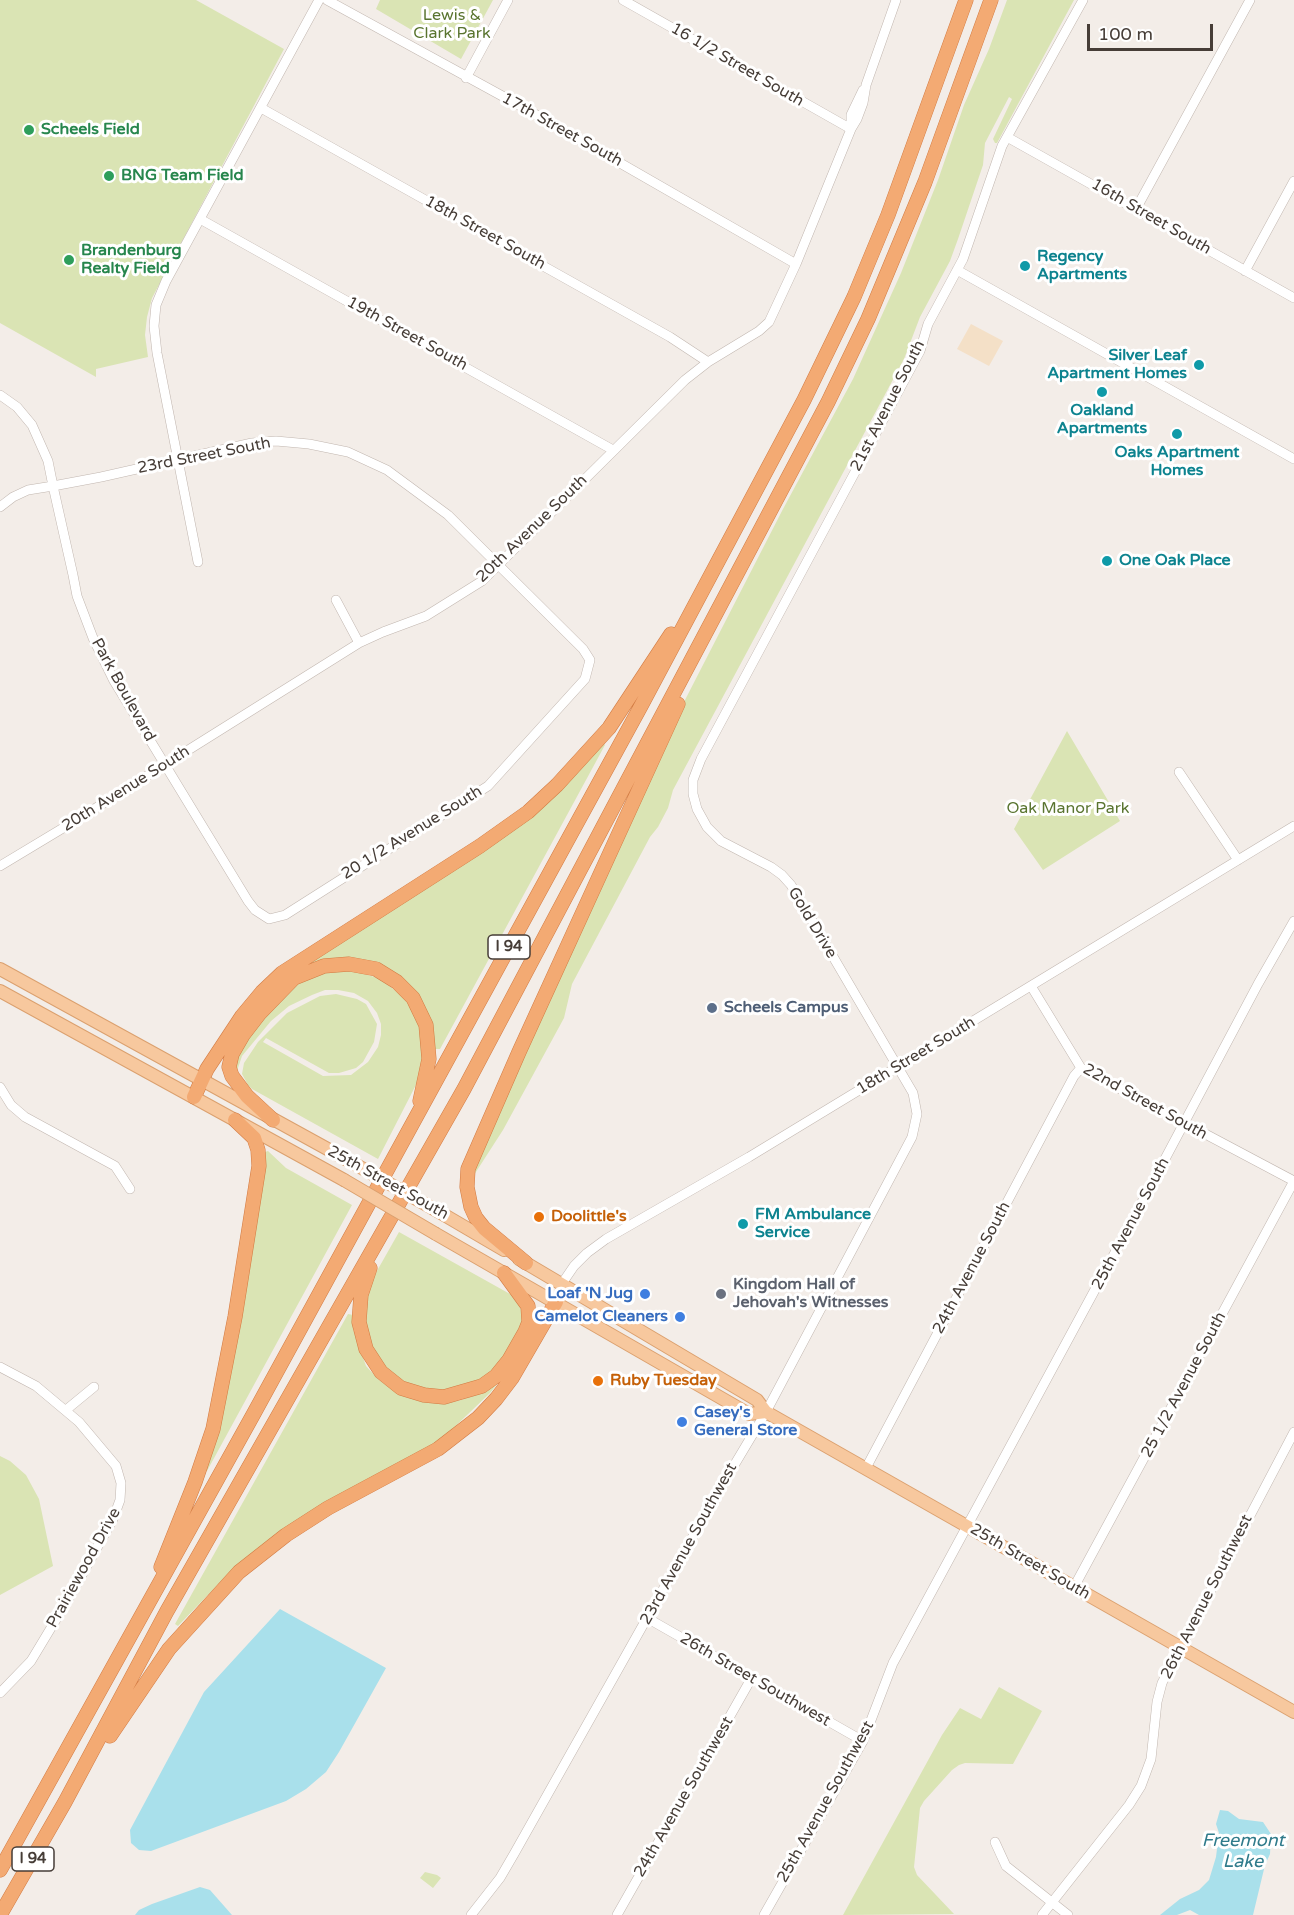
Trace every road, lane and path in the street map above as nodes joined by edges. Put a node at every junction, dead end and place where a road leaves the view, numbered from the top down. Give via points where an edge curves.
1 (319, 0) edge
2 (327, 0) edge
3 (508, 0) edge
4 (623, 0) edge
5 (896, 0) edge
6 (966, 0) edge
7 (991, 0) edge
8 (1083, 0) edge
9 (1250, 0) edge
10 (466, 78) junction
11 (261, 108) junction
12 (850, 129) junction
13 (1007, 137) junction
14 (1294, 181) edge
15 (1136, 209) junction
16 (200, 219) junction
17 (796, 264) junction
18 (957, 270) junction
19 (1245, 271) junction
20 (1294, 298) edge
21 (708, 362) junction
22 (0, 395) edge
23 (613, 450) junction
24 (1294, 459) edge
25 (178, 460) junction
26 (53, 486) junction
27 (0, 507) edge
28 (719, 559) junction
29 (198, 562) dead end
30 (499, 564) junction
31 (336, 600) dead end
32 (724, 600) junction
33 (359, 643) junction
34 (554, 715) joint
35 (164, 765) junction
36 (1179, 772) dead end
37 (697, 809) joint
38 (1294, 826) edge
39 (1238, 860) junction
40 (0, 866) edge
41 (316, 895) joint
42 (1294, 921) edge
43 (0, 969) edge
44 (1031, 986) junction
45 (0, 991) edge
46 (898, 1066) junction
47 (1081, 1068) junction
48 (202, 1080) junction
49 (0, 1087) edge
50 (194, 1097) junction
51 (416, 1118) junction
52 (235, 1120) junction
53 (273, 1120) junction
54 (1184, 1124) junction
55 (1294, 1181) edge
56 (130, 1189) dead end
57 (382, 1234) junction
58 (526, 1263) junction
59 (504, 1274) junction
60 (561, 1285) junction
61 (556, 1302) junction
62 (0, 1367) edge
63 (94, 1387) dead end
64 (66, 1410) junction
65 (766, 1412) junction
66 (1294, 1432) edge
67 (866, 1468) junction
68 (968, 1527) junction
69 (1074, 1587) junction
70 (143, 1614) junction
71 (647, 1618) junction
72 (1179, 1648) junction
73 (751, 1679) junction
74 (0, 1693) edge
75 (1294, 1712) edge
76 (862, 1742) junction
77 (65, 1802) junction
78 (995, 1842) dead end
79 (0, 1870) edge
80 (1052, 1902) junction
81 (0, 1915) edge
82 (471, 1915) edge
83 (617, 1915) edge
84 (764, 1915) edge
85 (1042, 1915) edge
86 (1068, 1915) edge

1 - 11 street
2 - 10 street, 17th Street South
3 - 10 street
4 - 12 street, 16 1/2 Street South
5 - 12 street, 20th Avenue South via 866,85 850,115
6 - 28 highway, I 94 via 854,297
7 - 32 highway, I 94 via 925,182 868,319
8 - 13 street, 21st Avenue South
9 - 15 street
10 - 17 street, 17th Street South
11 - 16 street
11 - 21 street, 18th Street South via 600,297
12 - 17 street, 20th Avenue South
13 - 15 street, 16th Street South
13 - 18 street, 21st Avenue South
14 - 19 street
15 - 19 street, 16th Street South
16 - 23 street, 19th Street South
16 - 25 street via 166,281 156,305 154,326
17 - 21 street, 20th Avenue South via 769,322
18 - 24 street
18 - 37 street, 21st Avenue South via 928,324 915,361 701,759 693,780
19 - 20 street, 16th Street South
21 - 23 street, 20th Avenue South
22 - 26 street, Park Boulevard via 32,425 48,461
23 - 30 street, 20th Avenue South
25 - 26 street, 23rd Street South
25 - 29 street
25 - 30 street, 23rd Street South via 276,441 348,452 405,483 448,515
26 - 27 street, 23rd Street South via 28,490
26 - 35 street, Park Boulevard via 77,596 89,628 114,681
28 - 48 highway via 609,728 557,785 528,812 480,846 282,973 242,1016
28 - 51 highway, I 94
30 - 33 street, 20th Avenue South via 482,580 426,616
30 - 34 street, 23rd Street South via 590,660 585,679
31 - 33 street
32 - 57 highway, I 94 via 464,1089
32 - 58 highway via 468,1169 467,1187 476,1218
33 - 35 street, 20th Avenue South
34 - 41 street, 20 1/2 Avenue South via 488,786
35 - 40 street, 20th Avenue South
35 - 41 street, Park Boulevard via 255,910 269,919 277,918
36 - 39 street
37 - 46 street, Gold Drive via 721,841 771,867 790,885
38 - 39 street, 18th Street South
39 - 44 street, 18th Street South
42 - 54 street, 25th Avenue South
43 - 48 main road, 25th Street South
44 - 46 street, 18th Street South
44 - 47 street, 22nd Street South
45 - 50 main road, 25th Street South
46 - 60 street, 18th Street South via 606,1239 574,1266
46 - 65 street, 23rd Avenue Southwest via 913,1093 917,1114 912,1137
47 - 54 street, 22nd Street South
47 - 67 street, 24th Avenue South
48 - 50 highway
48 - 53 main road, 25th Street South
49 - 56 street via 11,1105 25,1117 115,1166
50 - 52 main road, 25th Street South
51 - 53 highway via 429,1059 426,1025 413,998 397,982 376,969 349,964 324,966 294,978 260,1013 232,1054 232,1076
51 - 70 highway, I 94
52 - 59 main road, 25th Street South, bridge
52 - 70 highway via 254,1138 259,1166 235,1317 213,1429
53 - 58 main road, 25th Street South, bridge
54 - 55 street, 22nd Street South
54 - 68 street, 25th Avenue South
55 - 69 street, 25 1/2 Avenue South
57 - 59 highway via 362,1295 359,1322 366,1349 381,1372 401,1388 444,1397 482,1386 496,1376 529,1322 528,1306
57 - 77 highway, I 94 via 167,1611
58 - 60 main road, 25th Street South
59 - 61 main road, 25th Street South
60 - 61 main road, 18th Street South
60 - 65 main road, 25th Street South via 757,1400
61 - 65 main road, 25th Street South via 749,1414
61 - 77 highway via 512,1378 478,1418 438,1449 286,1535 239,1572 168,1649
62 - 64 street, Prairiewood Drive via 36,1386
63 - 64 street
64 - 74 street, Prairiewood Drive via 116,1466 120,1500 113,1519 31,1661
65 - 67 main road, 25th Street South
65 - 71 street, 23rd Avenue Southwest
66 - 72 street, 26th Avenue Southwest
67 - 68 main road, 25th Street South
68 - 69 main road, 25th Street South
68 - 76 street, 25th Avenue Southwest via 893,1663
69 - 72 main road, 25th Street South
70 - 79 highway, I 94
71 - 73 street, 26th Street Southwest
71 - 82 street, 23rd Avenue Southwest via 500,1878
72 - 75 main road, 25th Street South
72 - 80 street, 26th Avenue Southwest via 1160,1692 1151,1759 1141,1786
73 - 76 street, 26th Street Southwest
73 - 83 street, 24th Avenue Southwest
76 - 84 street, 25th Avenue Southwest
77 - 81 highway, I 94
78 - 80 street via 1006,1866
80 - 85 street, 26th Avenue Southwest
80 - 86 street

